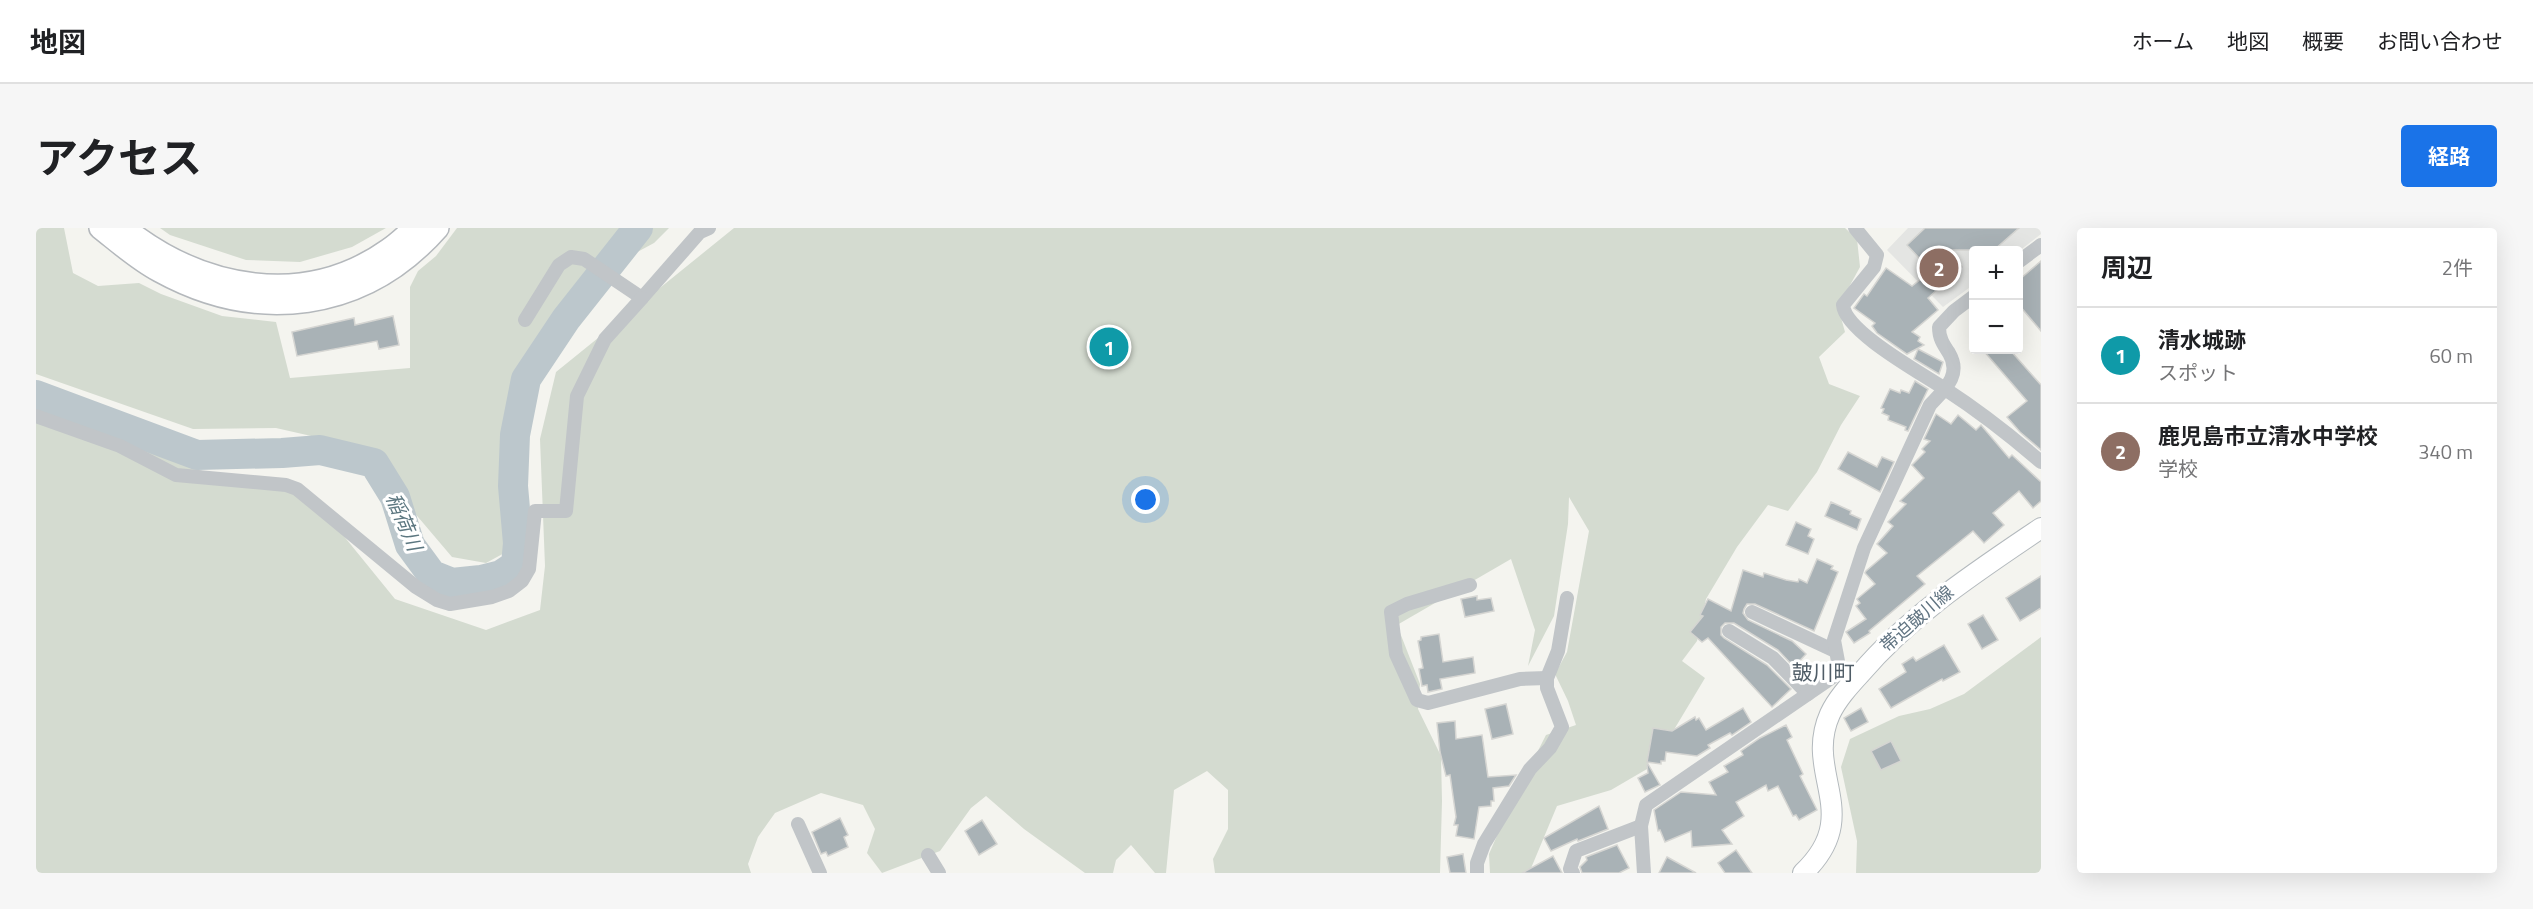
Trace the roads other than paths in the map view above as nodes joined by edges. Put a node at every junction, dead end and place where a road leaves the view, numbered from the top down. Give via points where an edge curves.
1 (100, 228) edge
2 (125, 228) edge
3 (414, 228) edge
4 (438, 228) edge
5 (710, 228) edge
6 (1855, 228) edge
7 (2041, 245) edge
8 (2023, 259) edge
9 (636, 295) junction
10 (1969, 300) edge
11 (525, 320) dead end
12 (1946, 388) junction
13 (36, 416) edge
14 (2041, 462) edge
15 (2041, 528) edge
16 (1470, 585) dead end
17 (1567, 598) dead end
18 (1752, 612) dead end
19 (1729, 631) dead end
20 (1835, 651) junction
21 (1547, 678) junction
22 (1845, 679) junction
23 (1808, 694) junction
24 (798, 824) dead end
25 (1641, 826) junction
26 (928, 855) dead end
27 (820, 873) edge
28 (939, 873) edge
29 (1477, 873) edge
30 (1573, 873) edge
31 (1644, 873) edge
32 (1803, 873) edge

1 - 4 main road via 140,259 183,283 236,301 290,304 357,288 400,265
2 - 3 main road via 201,271 228,280 272,286 297,286 358,267
5 - 9 street via 700,232
6 - 12 street via 1876,255 1874,267 1844,305 1847,316 1893,357
7 - 8 street
9 - 11 street via 584,259 572,257 559,265
9 - 13 street via 605,339 577,396 566,511 535,511 529,569 509,591 492,597 450,604 437,600 286,484 176,475 120,446
10 - 12 street via 1939,327 1939,336 1954,361 1954,374
12 - 14 street
12 - 20 street via 1930,405 1864,548 1834,639
15 - 22 street, 帯迫皷川線 via 1956,585
16 - 21 street via 1391,612 1396,654 1417,700 1428,703 1520,679
17 - 21 street via 1558,651
18 - 20 street
19 - 23 street via 1773,658
20 - 22 street
21 - 29 street via 1562,727 1550,748 1530,769 1484,844
22 - 23 street
22 - 32 street, 帯迫皷川線 via 1829,716 1825,738 1832,826 1820,854
23 - 25 street via 1646,805
24 - 27 street
25 - 30 street via 1576,852 1570,869
25 - 31 street
26 - 28 street

